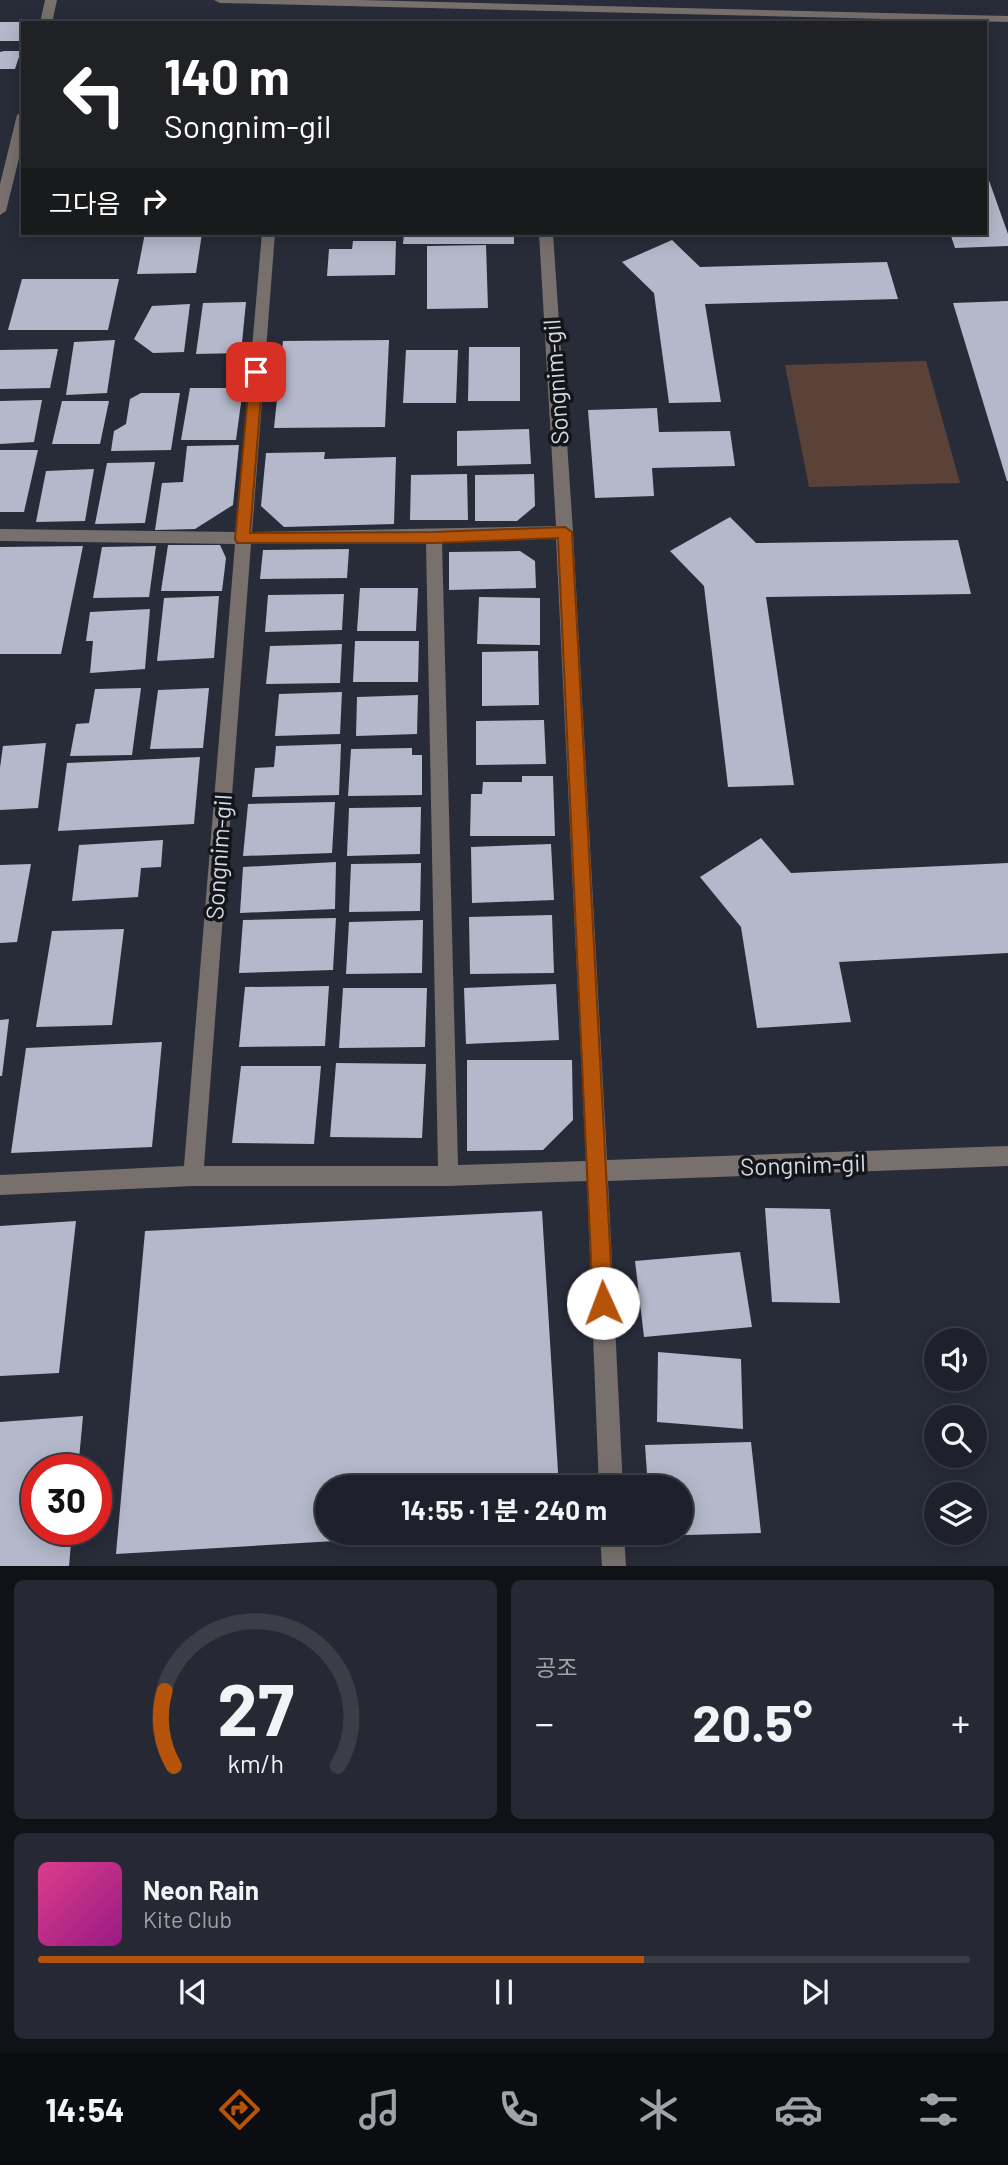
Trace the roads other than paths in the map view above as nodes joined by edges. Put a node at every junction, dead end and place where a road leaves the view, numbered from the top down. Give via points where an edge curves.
1 (51, 0) edge
2 (220, 0) edge
3 (520, 4) edge
4 (1008, 19) edge
5 (46, 21) edge
6 (0, 148) edge
7 (19, 148) edge
8 (0, 211) edge
9 (268, 235) edge
10 (546, 235) edge
11 (565, 532) junction
12 (0, 535) edge
13 (434, 538) junction
14 (242, 539) junction
15 (1008, 1156) edge
16 (598, 1171) junction
17 (193, 1176) junction
18 (448, 1176) junction
19 (0, 1185) edge
20 (610, 1475) edge
21 (613, 1545) edge
22 (614, 1566) edge

1 - 5 street
2 - 3 street
3 - 4 street
6 - 7 street
7 - 8 street
9 - 14 street, Songnim-gil
10 - 11 street, Songnim-gil
11 - 13 street
11 - 16 street, Songnim-gil
12 - 14 street
13 - 14 street
13 - 18 street
14 - 17 street, Songnim-gil
15 - 16 street, Songnim-gil
16 - 18 street, Songnim-gil
16 - 20 street, Songnim-gil
17 - 18 street, Songnim-gil
17 - 19 street, Songnim-gil
21 - 22 street

